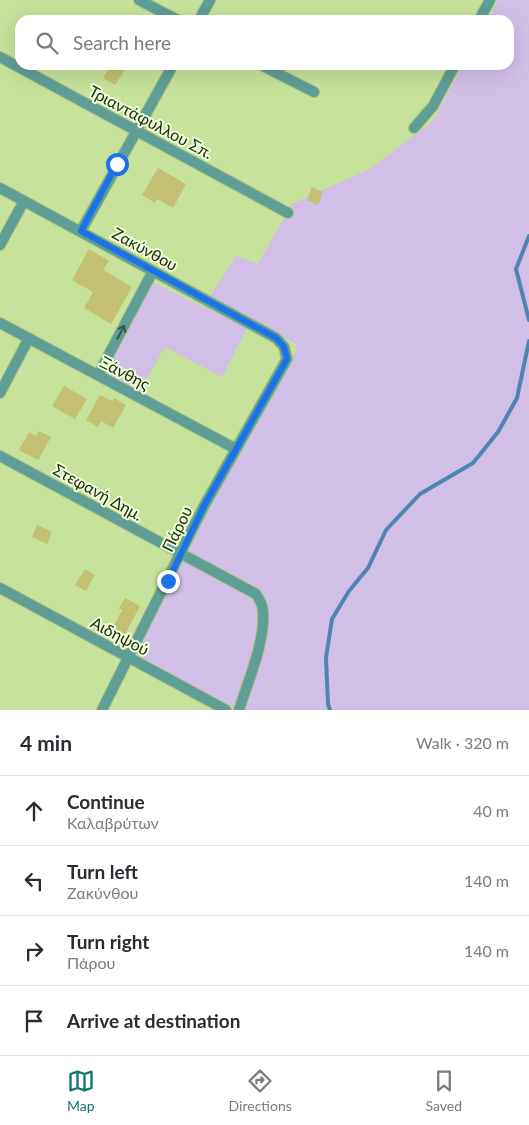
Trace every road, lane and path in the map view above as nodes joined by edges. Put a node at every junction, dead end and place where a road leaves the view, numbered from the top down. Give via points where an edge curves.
1 (139, 0) edge
2 (210, 0) edge
3 (490, 0) edge
4 (168, 15) edge
5 (202, 15) edge
6 (482, 15) edge
7 (0, 57) edge
8 (15, 65) edge
9 (24, 70) edge
10 (170, 70) edge
11 (271, 70) edge
12 (453, 70) edge
13 (314, 92) dead end
14 (414, 128) dead end
15 (135, 131) junction
16 (0, 188) edge
17 (24, 201) junction
18 (288, 213) dead end
19 (81, 231) junction
20 (0, 246) edge
21 (152, 271) junction
22 (0, 322) edge
23 (29, 338) junction
24 (276, 338) joint
25 (98, 375) junction
26 (0, 394) edge
27 (236, 449) junction
28 (0, 456) edge
29 (181, 554) junction
30 (0, 588) edge
31 (129, 658) junction
32 (102, 710) edge
33 (226, 710) edge
34 (239, 710) edge

1 - 4 street
2 - 5 street
3 - 6 street
7 - 8 street, Τριαντάφυλλου Σπ.
9 - 15 street, Τριαντάφυλλου Σπ.
10 - 15 street
11 - 13 street
12 - 14 street via 432,106
15 - 18 street, Τριαντάφυλλου Σπ.
15 - 19 street
16 - 17 street, Ζακύνθου
17 - 19 street, Ζακύνθου
17 - 20 street
19 - 21 street, Ζακύνθου
21 - 24 street, Ζακύνθου
25 -> 21 street
22 - 23 street, Ξάνθης
23 - 25 street, Ξάνθης
23 - 26 street
24 - 27 street, Πάρου via 284,347 287,359
25 - 27 street, Ξάνθης
27 - 29 street, Πάρου
28 - 29 street, Στεφανή Δημ.
29 - 31 street, Πάρου
29 - 34 street, Στεφανή Δημ. via 256,594 264,610 257,654
30 - 31 street, Αιδηψού
31 - 32 street, Πάρου
31 - 33 street, Αιδηψού

